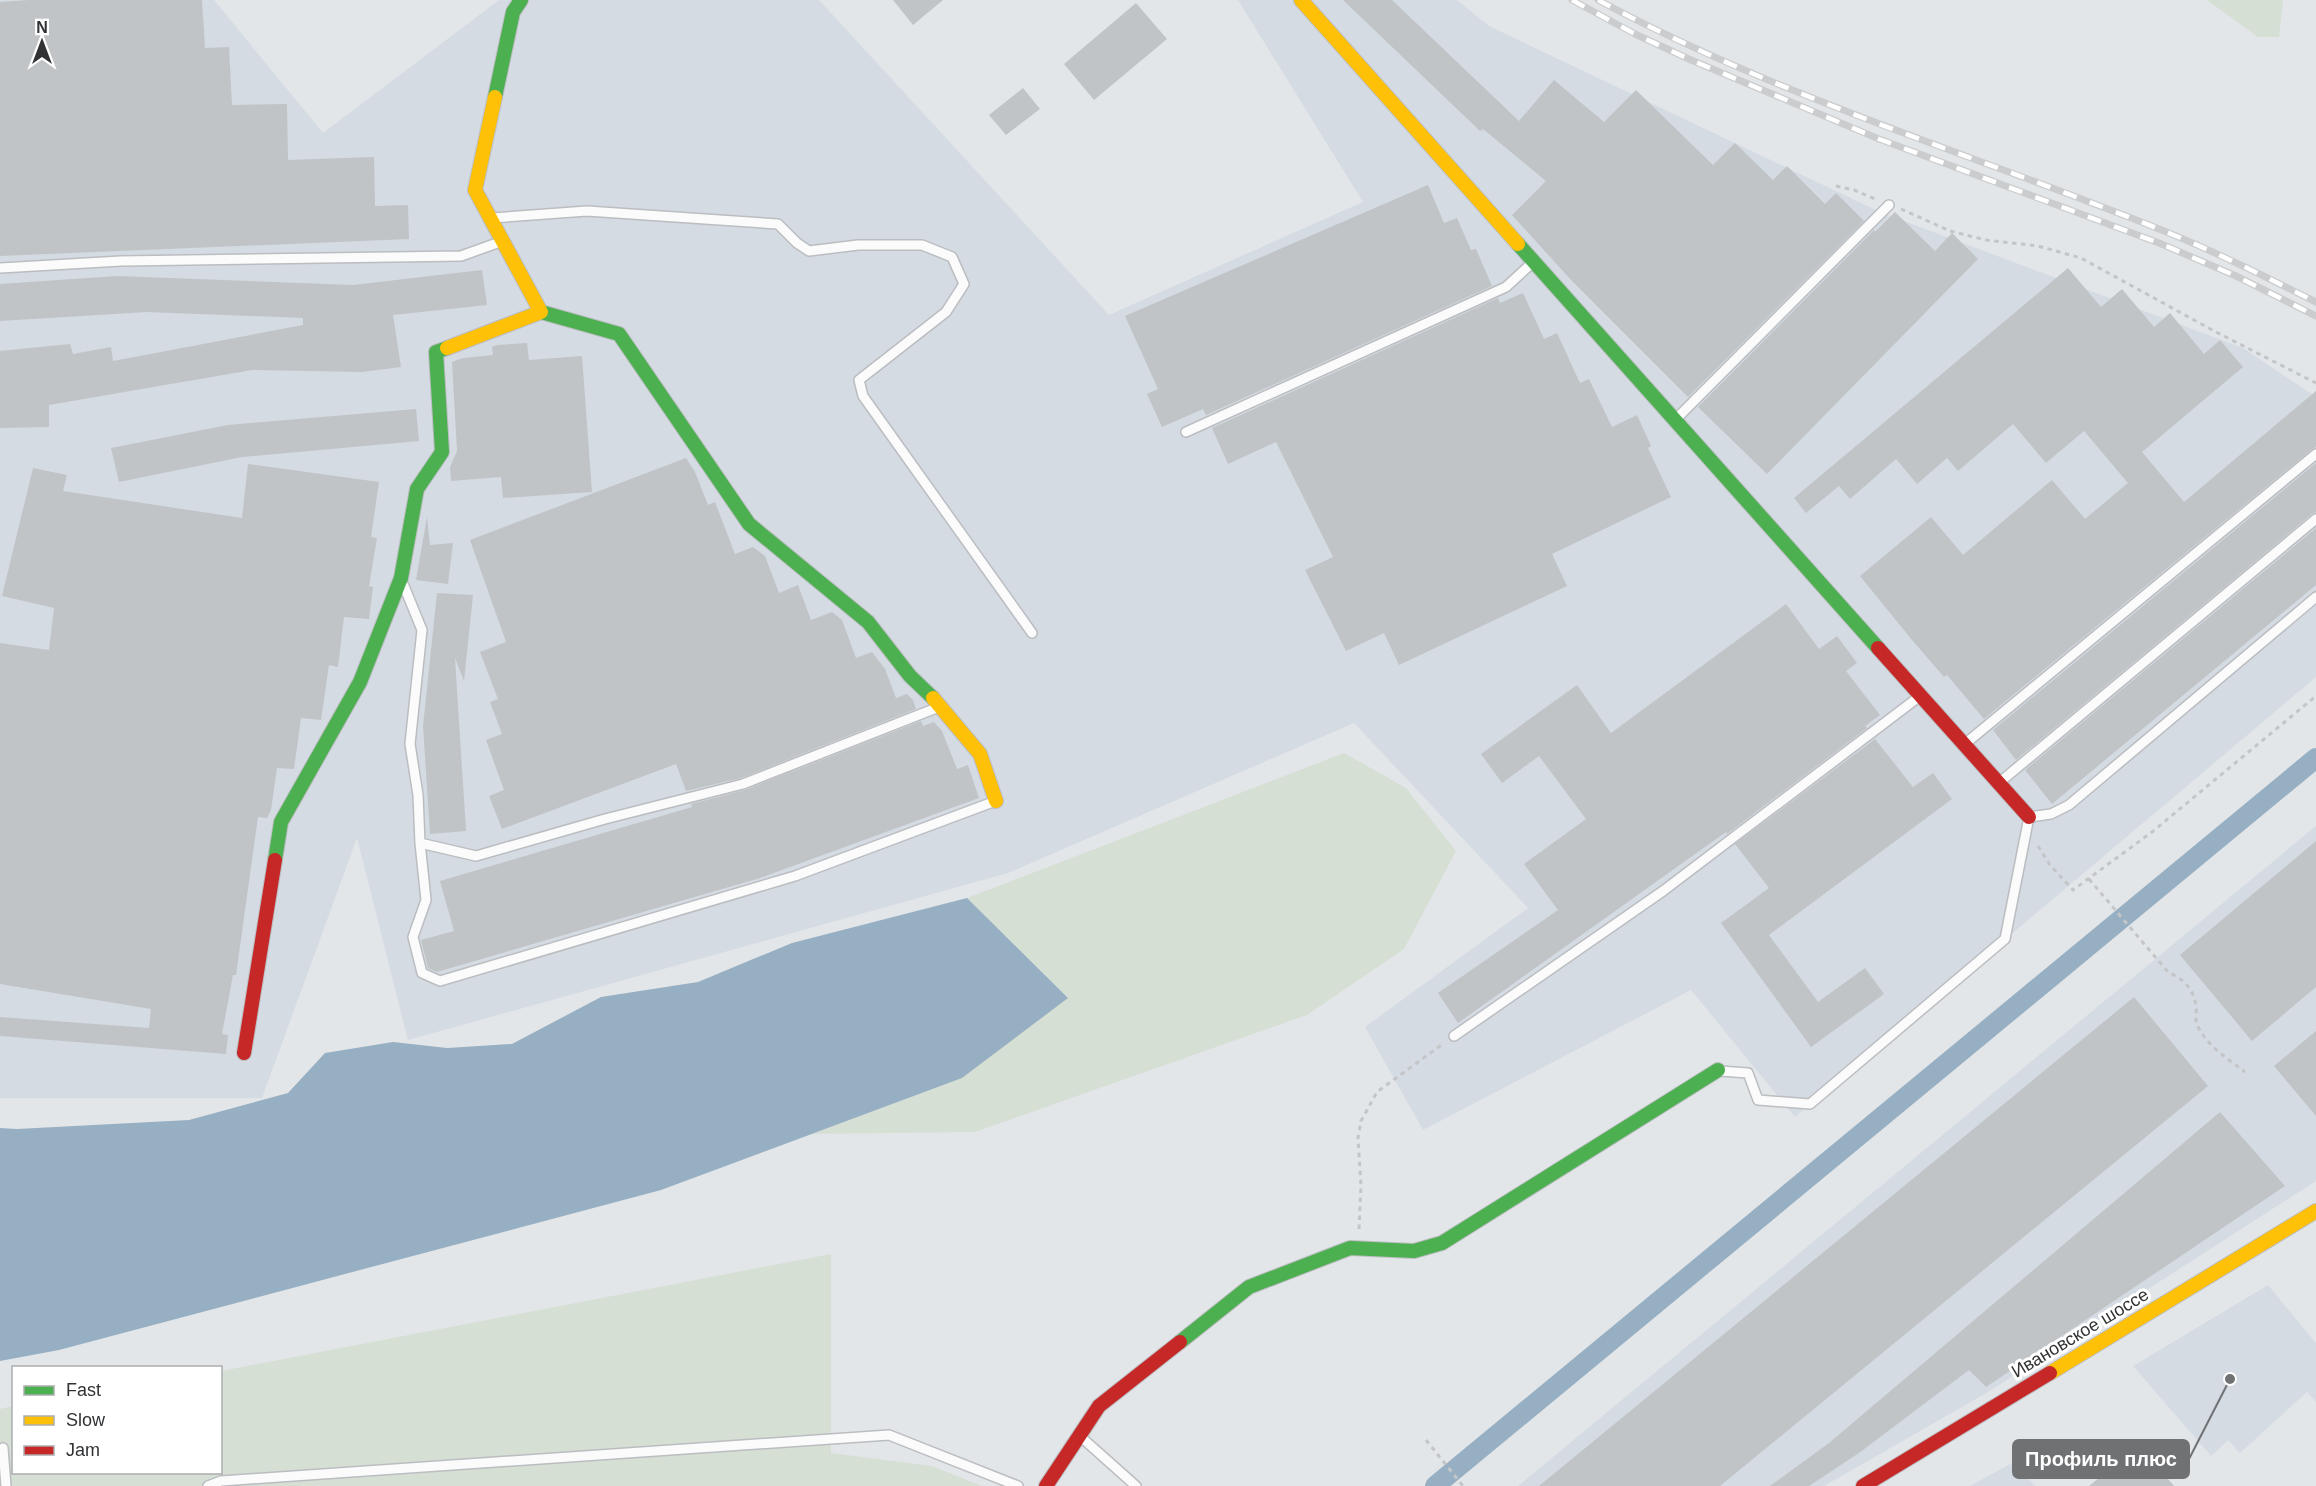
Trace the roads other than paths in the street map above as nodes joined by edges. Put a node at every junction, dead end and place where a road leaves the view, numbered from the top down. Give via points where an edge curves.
1 (521, 0) edge
2 (1301, 0) edge
3 (1889, 204) road end
4 (490, 218) junction
5 (502, 241) junction
6 (1534, 262) junction
7 (0, 268) edge
8 (541, 312) junction
9 (1675, 420) junction
10 (1186, 432) dead end
11 (2316, 454) edge
12 (2316, 519) edge
13 (401, 578) junction
14 (2316, 597) edge
15 (1032, 633) dead end
16 (1920, 696) junction
17 (941, 706) junction
18 (1964, 745) junction
19 (1999, 783) junction
20 (996, 801) joint
21 (2029, 817) junction
22 (420, 843) junction
23 (1454, 1036) road end
24 (244, 1053) dead end
25 (1718, 1070) joint
26 (2316, 1211) edge
27 (1079, 1436) junction
28 (3, 1448) dead end
29 (6, 1486) edge
30 (208, 1486) edge
31 (1018, 1486) edge
32 (1046, 1486) edge
33 (1136, 1486) edge
34 (1863, 1486) edge

1 - 4 street via 513,12 475,190
2 - 6 street
3 - 9 lane
4 - 5 street
4 - 15 lane via 587,211 778,224 809,251 858,245 922,245 952,257 964,284 946,312 859,380 863,396
5 - 7 lane via 462,256 121,261
5 - 8 street
6 - 9 street
6 - 10 lane via 1506,287
8 - 13 street via 436,352 442,452 417,489
8 - 17 street via 619,334 749,524 868,622 910,676
9 - 16 street
11 - 18 lane
12 - 19 lane
13 - 22 lane via 422,630 410,744
13 - 24 street via 360,682 281,822
14 - 21 lane via 2069,805 2051,814
16 - 18 street
16 - 23 lane via 1663,891
17 - 20 street via 980,754
17 - 22 lane via 743,784 476,856
18 - 19 street
19 - 21 street
20 - 22 lane via 795,876 440,981 422,973 413,938 426,900
21 - 25 lane via 2005,939 1810,1104 1758,1100 1748,1073
25 - 27 street via 1442,1243 1414,1251 1350,1248 1249,1287 1099,1406
26 - 34 street, Ивановское шоссе
27 - 32 street
27 - 33 lane
28 - 29 lane
30 - 31 lane via 221,1481 889,1435

